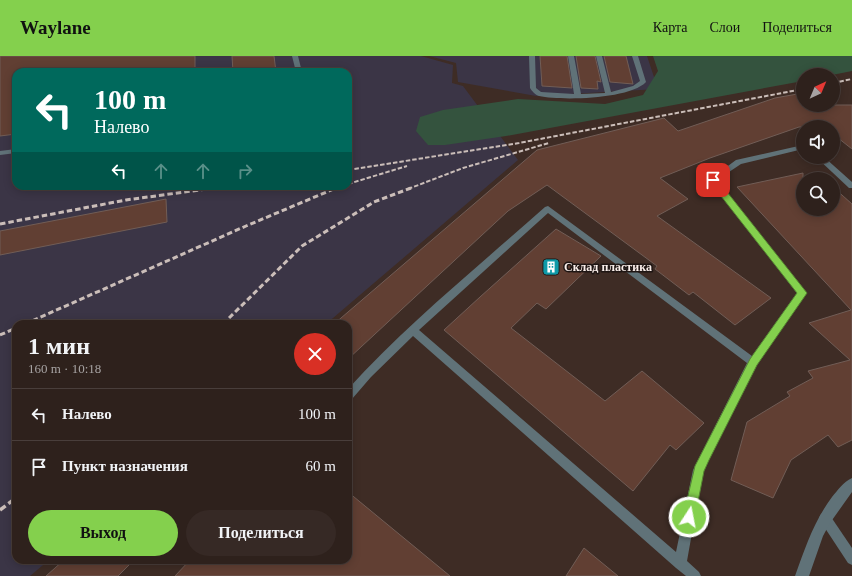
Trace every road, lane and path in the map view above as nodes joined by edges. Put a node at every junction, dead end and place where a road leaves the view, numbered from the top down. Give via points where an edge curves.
1 (296, 56) edge
2 (532, 56) edge
3 (571, 56) edge
4 (599, 56) edge
5 (635, 56) edge
6 (298, 68) edge
7 (608, 94) junction
8 (578, 96) junction
9 (796, 149) edge
10 (12, 152) edge
11 (0, 153) edge
12 (828, 164) edge
13 (852, 186) edge
14 (414, 330) junction
15 (753, 362) junction
16 (352, 392) edge
17 (852, 484) edge
18 (825, 518) junction
19 (852, 559) edge
20 (680, 564) junction
21 (695, 576) edge
22 (802, 576) edge

1 - 6 lane
2 - 8 lane via 533,88 539,94
3 - 8 lane
4 - 7 lane
5 - 7 lane via 643,82 639,88
7 - 8 lane
9 - 15 lane via 739,162 713,180 802,293
10 - 11 lane
12 - 13 lane
14 - 15 lane via 548,209
14 - 16 lane
14 - 20 lane
15 - 20 lane via 698,470
17 - 18 street
18 - 19 lane
18 - 22 street
20 - 21 lane

